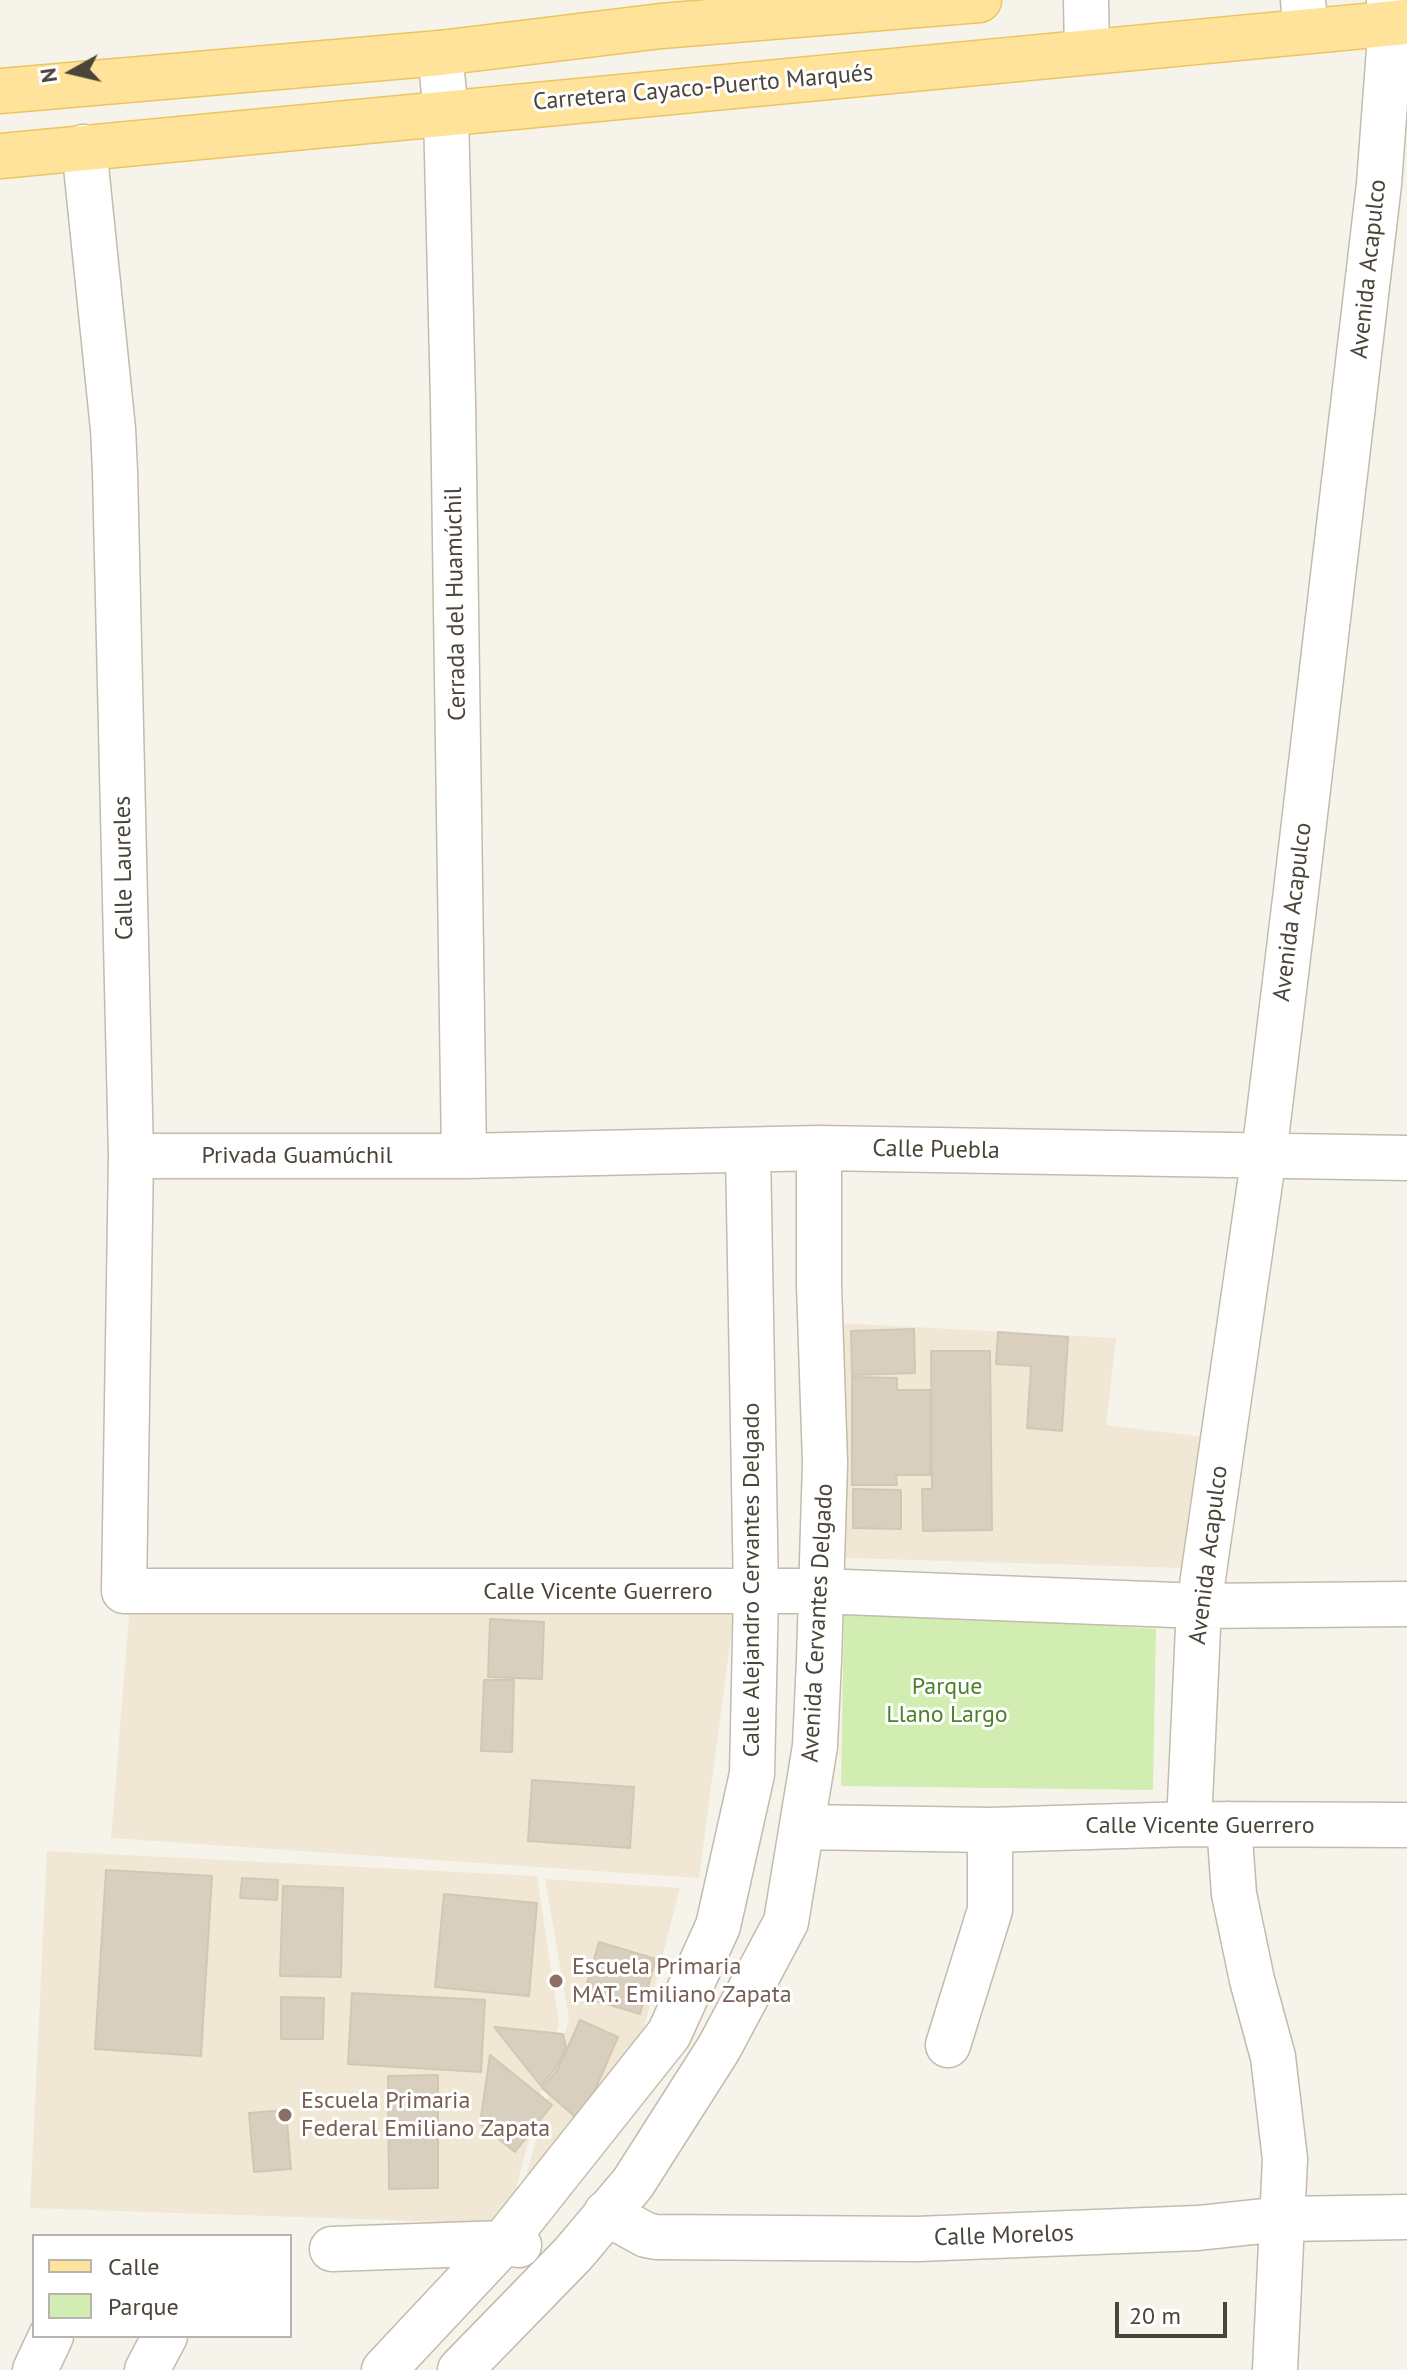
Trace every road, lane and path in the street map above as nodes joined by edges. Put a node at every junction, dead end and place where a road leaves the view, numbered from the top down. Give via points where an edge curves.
1 (979, 0) edge
2 (1086, 0) edge
3 (660, 13) edge
4 (1396, 15) edge
5 (1305, 16) edge
6 (1087, 52) junction
7 (440, 53) junction
8 (0, 91) edge
9 (446, 113) junction
10 (84, 147) junction
11 (0, 156) edge
12 (819, 1148) junction
13 (748, 1150) junction
14 (1264, 1155) junction
15 (131, 1156) junction
16 (464, 1156) junction
17 (1407, 1158) edge
18 (124, 1591) joint
19 (820, 1591) junction
20 (756, 1593) junction
21 (1407, 1604) edge
22 (1199, 1606) junction
23 (1209, 1824) junction
24 (1407, 1825) edge
25 (802, 1827) junction
26 (990, 1830) junction
27 (948, 2045) dead end
28 (606, 2213) junction
29 (1407, 2217) edge
30 (1282, 2219) junction
31 (503, 2243) junction
32 (332, 2249) dead end
33 (573, 2254) junction
34 (50, 2338) edge
35 (164, 2338) edge
36 (0, 2358) edge
37 (24, 2370) edge
38 (35, 2370) edge
39 (147, 2370) edge
40 (384, 2370) edge
41 (460, 2370) edge
42 (1275, 2370) edge

1 - 3 main road
2 - 6 street
3 - 7 main road
4 - 5 main road, Carretera Cayaco-Puerto Marqués
4 - 14 street, Avenida Acapulco
5 - 6 main road, Carretera Cayaco-Puerto Marqués
6 - 9 main road, Carretera Cayaco-Puerto Marqués
7 - 8 main road
7 - 9 street, Cerrada del Huamúchil
9 - 10 main road, Carretera Cayaco-Puerto Marqués
9 - 16 street, Cerrada del Huamúchil
10 - 11 main road, Carretera Cayaco-Puerto Marqués
10 - 15 street, Calle Laureles via 113,429
12 - 13 street, Calle Puebla
12 - 14 street, Calle Puebla
12 - 19 street, Avenida Cervantes Delgado via 825,1463
13 - 16 street, Calle Puebla
13 - 20 street, Calle Alejandro Cervantes Delgado
14 - 17 street, Calle Puebla
14 - 22 street, Avenida Acapulco
15 - 16 street, Privada Guamúchil
15 - 18 street, Calle Laureles
18 - 20 street, Calle Vicente Guerrero
19 - 20 street, Calle Vicente Guerrero
19 - 22 street, Calle Vicente Guerrero
19 - 25 street, Avenida Cervantes Delgado via 815,1746
20 - 31 street, Calle Alejandro Cervantes Delgado via 752,1774 718,1926 669,2034
21 - 22 street, Calle Vicente Guerrero
22 - 23 street, Avenida Acapulco
23 - 24 street, Calle Vicente Guerrero
23 - 26 street, Calle Vicente Guerrero
23 - 30 street, Avenida Acapulco via 1234,1894 1273,2057 1285,2159
25 - 26 street, Calle Vicente Guerrero
25 - 28 street, Avenida Cervantes Delgado via 786,1922 706,2070 633,2183
26 - 27 street via 990,1910
28 - 30 street, Calle Morelos via 646,2235 702,2238 917,2239 1198,2228
28 - 33 street, Avenida Cervantes Delgado
29 - 30 street, Calle Morelos
30 - 42 street, Avenida Acapulco
31 - 32 street
31 - 33 street
31 - 40 street, Calle Alejandro Cervantes Delgado
33 - 41 street, Avenida Cervantes Delgado
34 - 38 street
35 - 39 street
36 - 37 street

